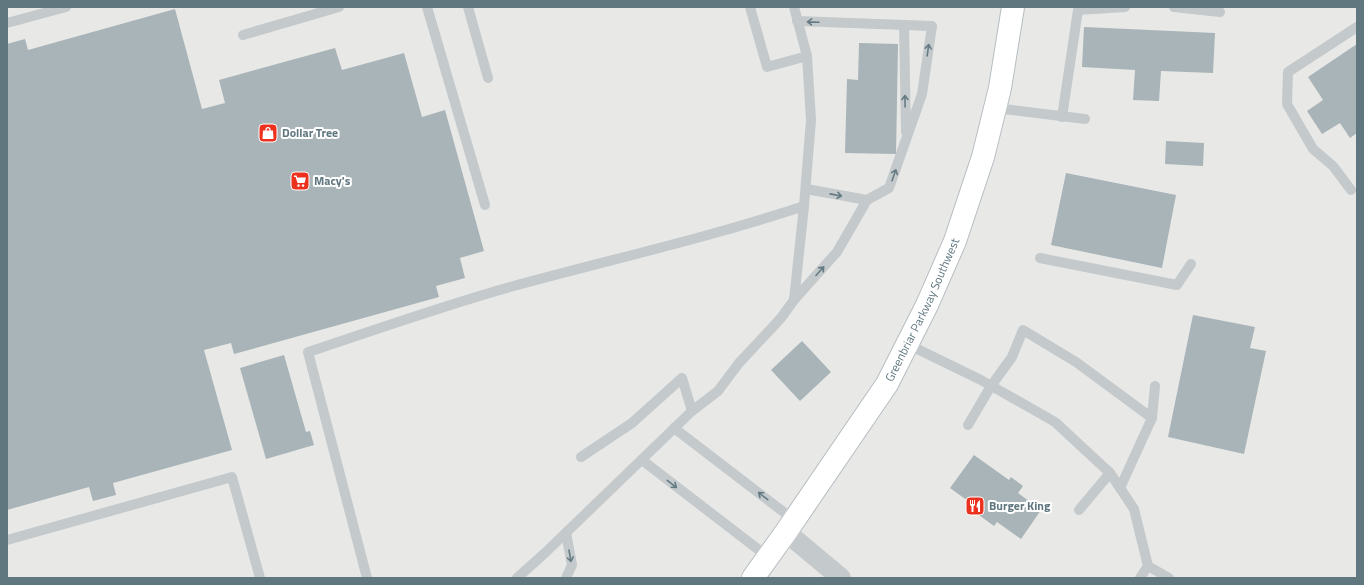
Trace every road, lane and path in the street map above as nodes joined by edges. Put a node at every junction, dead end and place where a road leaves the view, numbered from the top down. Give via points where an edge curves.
1 (66, 7) edge
2 (339, 7) edge
3 (427, 7) edge
4 (468, 7) edge
5 (750, 7) edge
6 (794, 7) edge
7 (1013, 7) edge
8 (1125, 7) edge
9 (1174, 7) edge
10 (1220, 12) dead end
11 (797, 21) junction
12 (7, 23) edge
13 (904, 25) junction
14 (1356, 27) edge
15 (243, 35) dead end
16 (807, 56) junction
17 (488, 78) dead end
18 (995, 108) junction
19 (1062, 117) junction
20 (1085, 119) dead end
21 (906, 140) junction
22 (806, 189) junction
23 (1351, 190) dead end
24 (867, 200) junction
25 (485, 205) dead end
26 (804, 206) junction
27 (1040, 258) dead end
28 (1191, 264) dead end
29 (794, 300) junction
30 (907, 344) junction
31 (991, 386) junction
32 (1155, 386) dead end
33 (692, 411) junction
34 (1152, 418) junction
35 (968, 425) dead end
36 (674, 428) junction
37 (581, 457) dead end
38 (642, 460) junction
39 (1110, 473) junction
40 (1120, 488) junction
41 (1079, 510) dead end
42 (790, 526) junction
43 (566, 533) junction
44 (7, 540) edge
45 (768, 557) junction
46 (1148, 566) junction
47 (260, 578) edge
48 (367, 578) edge
49 (517, 578) edge
50 (566, 578) edge
51 (753, 578) edge
52 (841, 578) edge
53 (1140, 578) edge
54 (1169, 578) edge

1 - 12 lane
2 - 15 lane
3 - 25 lane
4 - 17 lane
5 - 16 lane via 767,66
6 - 11 lane
7 - 18 main road, Greenbriar Parkway Southwest
8 - 19 lane via 1078,10
9 - 10 lane
13 -> 11 lane
11 - 16 lane
21 -> 13 lane
21 -> 13 lane via 922,94 932,26
14 - 23 lane via 1288,72 1287,104 1313,149 1333,166
16 - 22 lane via 811,120
18 - 19 lane
18 - 30 main road, Greenbriar Parkway Southwest via 955,240
19 - 20 lane
24 -> 21 lane via 889,188
22 -> 24 lane
22 - 26 lane
29 -> 24 lane via 837,252
26 - 29 lane
26 - 48 lane via 707,236 509,288 308,352
27 - 28 lane via 1177,285
29 - 33 lane via 718,391
30 - 31 lane
30 - 42 main road, Greenbriar Parkway Southwest via 887,384
31 - 34 lane via 1012,357 1023,330 1076,362
31 - 35 lane
31 - 39 lane via 1055,422
32 - 34 lane
33 - 36 lane
33 - 37 lane via 682,378 632,423
34 - 40 lane
36 - 38 lane
42 -> 36 lane
38 - 43 lane
38 -> 45 lane
39 - 40 lane
39 - 41 lane
40 - 46 lane via 1134,509
42 - 45 main road, Greenbriar Parkway Southwest
42 - 52 street
43 - 49 lane
43 -> 50 lane via 572,565
44 - 47 lane via 232,477
45 - 51 main road, Greenbriar Parkway Southwest
46 - 53 lane
46 - 54 lane

